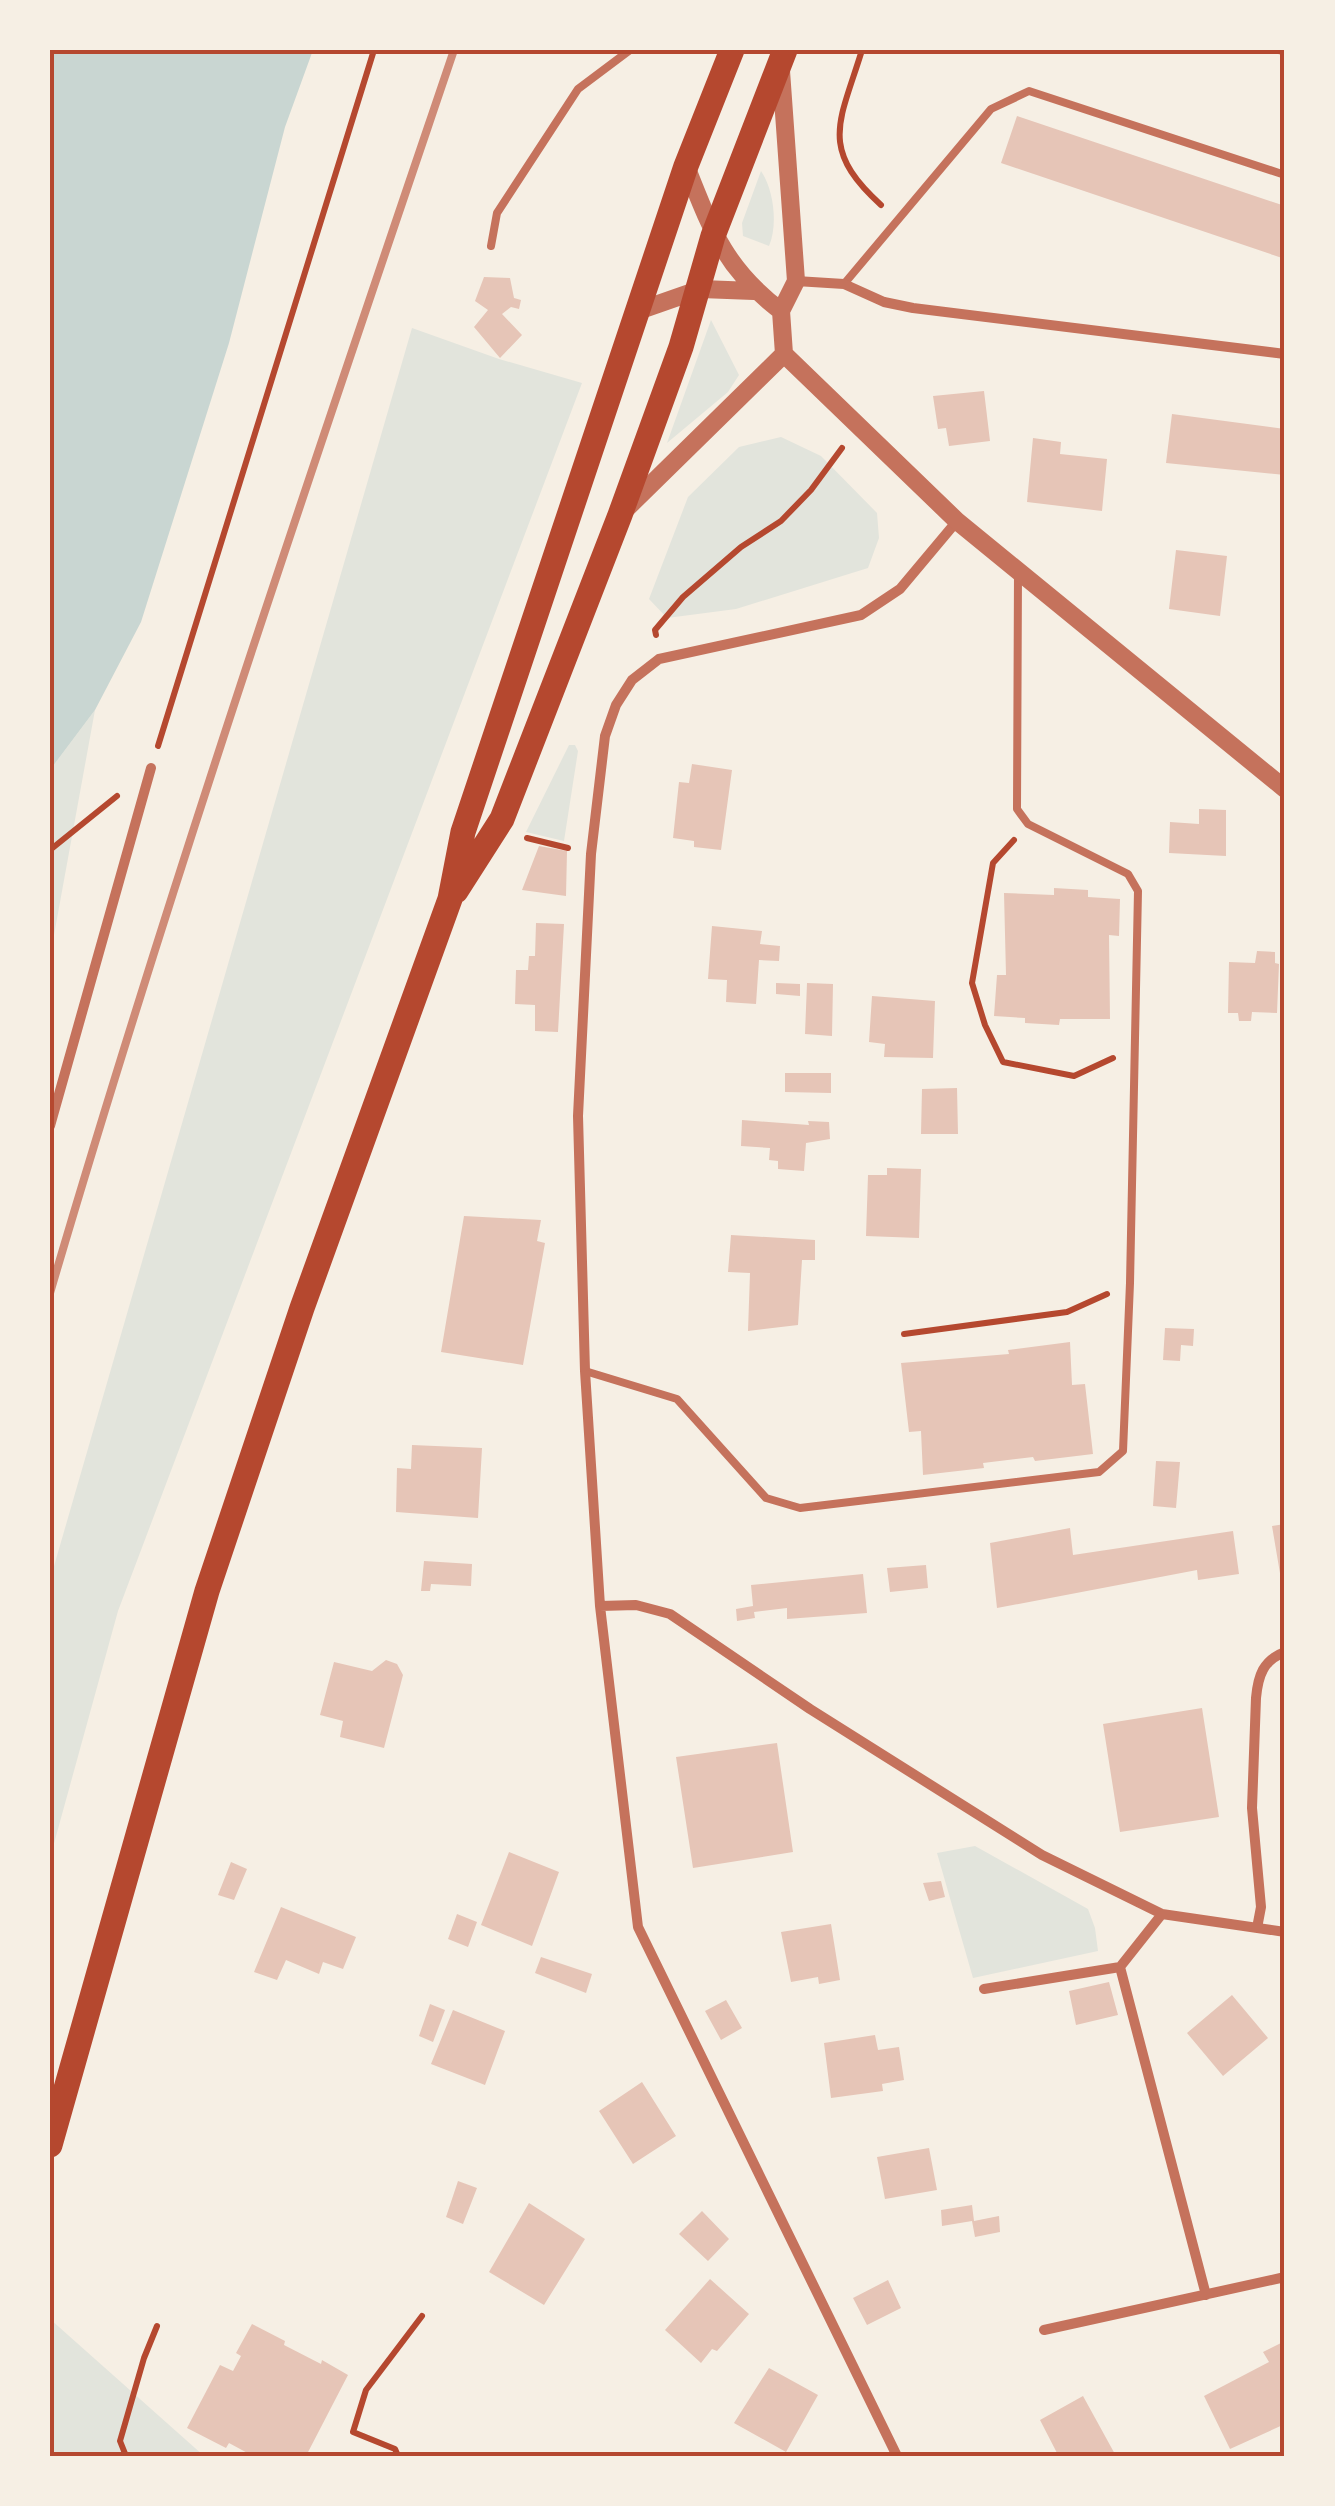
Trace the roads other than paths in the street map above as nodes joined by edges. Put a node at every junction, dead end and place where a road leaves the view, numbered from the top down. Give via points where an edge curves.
1 (630, 50) edge
2 (732, 50) edge
3 (783, 55) edge
4 (686, 166) junction
5 (1285, 176) edge
6 (713, 236) junction
7 (492, 246) dead end
8 (796, 281) junction
9 (844, 284) junction
10 (700, 288) junction
11 (754, 290) junction
12 (638, 311) junction
13 (782, 311) junction
14 (784, 354) junction
15 (1285, 354) edge
16 (620, 514) junction
17 (957, 521) junction
18 (1018, 572) junction
19 (151, 768) road end
20 (1285, 789) edge
21 (450, 900) junction
22 (50, 1126) edge
23 (585, 1371) junction
24 (600, 1606) junction
25 (1285, 1652) edge
26 (1162, 1914) junction
27 (1257, 1928) junction
28 (1285, 1932) edge
29 (1120, 1967) junction
30 (984, 1989) dead end
31 (50, 2145) edge
32 (1285, 2277) edge
33 (1206, 2294) junction
34 (1044, 2330) dead end
35 (897, 2456) edge

1 - 7 lane via 578,89 497,213
2 - 4 main road
3 - 6 main road
3 - 8 street
4 - 6 street
4 - 12 main road
5 - 9 lane via 1030,91 991,109
6 - 10 main road
6 - 11 street
8 - 9 street
8 - 13 street
9 - 15 street via 913,308
10 - 11 street
10 - 12 street
10 - 16 main road
11 - 13 street
12 - 21 main road via 462,832
13 - 14 street
14 - 16 street
14 - 17 street
16 - 21 main road via 502,819
17 - 18 street
17 - 23 street via 900,589 861,616 659,659 632,680 616,706 605,736 592,854 578,1116
18 - 20 street
18 - 23 lane via 1017,809 1028,824 1128,874 1138,891 1123,1451 1099,1472 800,1508 766,1498 678,1399
19 - 22 street
21 - 31 main road via 207,1591
23 - 24 street
24 - 26 street via 636,1605 670,1614 1042,1855
24 - 35 street via 638,1926
25 - 27 street via 1266,1662 1256,1698
26 - 27 street
26 - 29 street
27 - 28 street
29 - 30 street
29 - 33 street
32 - 33 street
33 - 34 street

